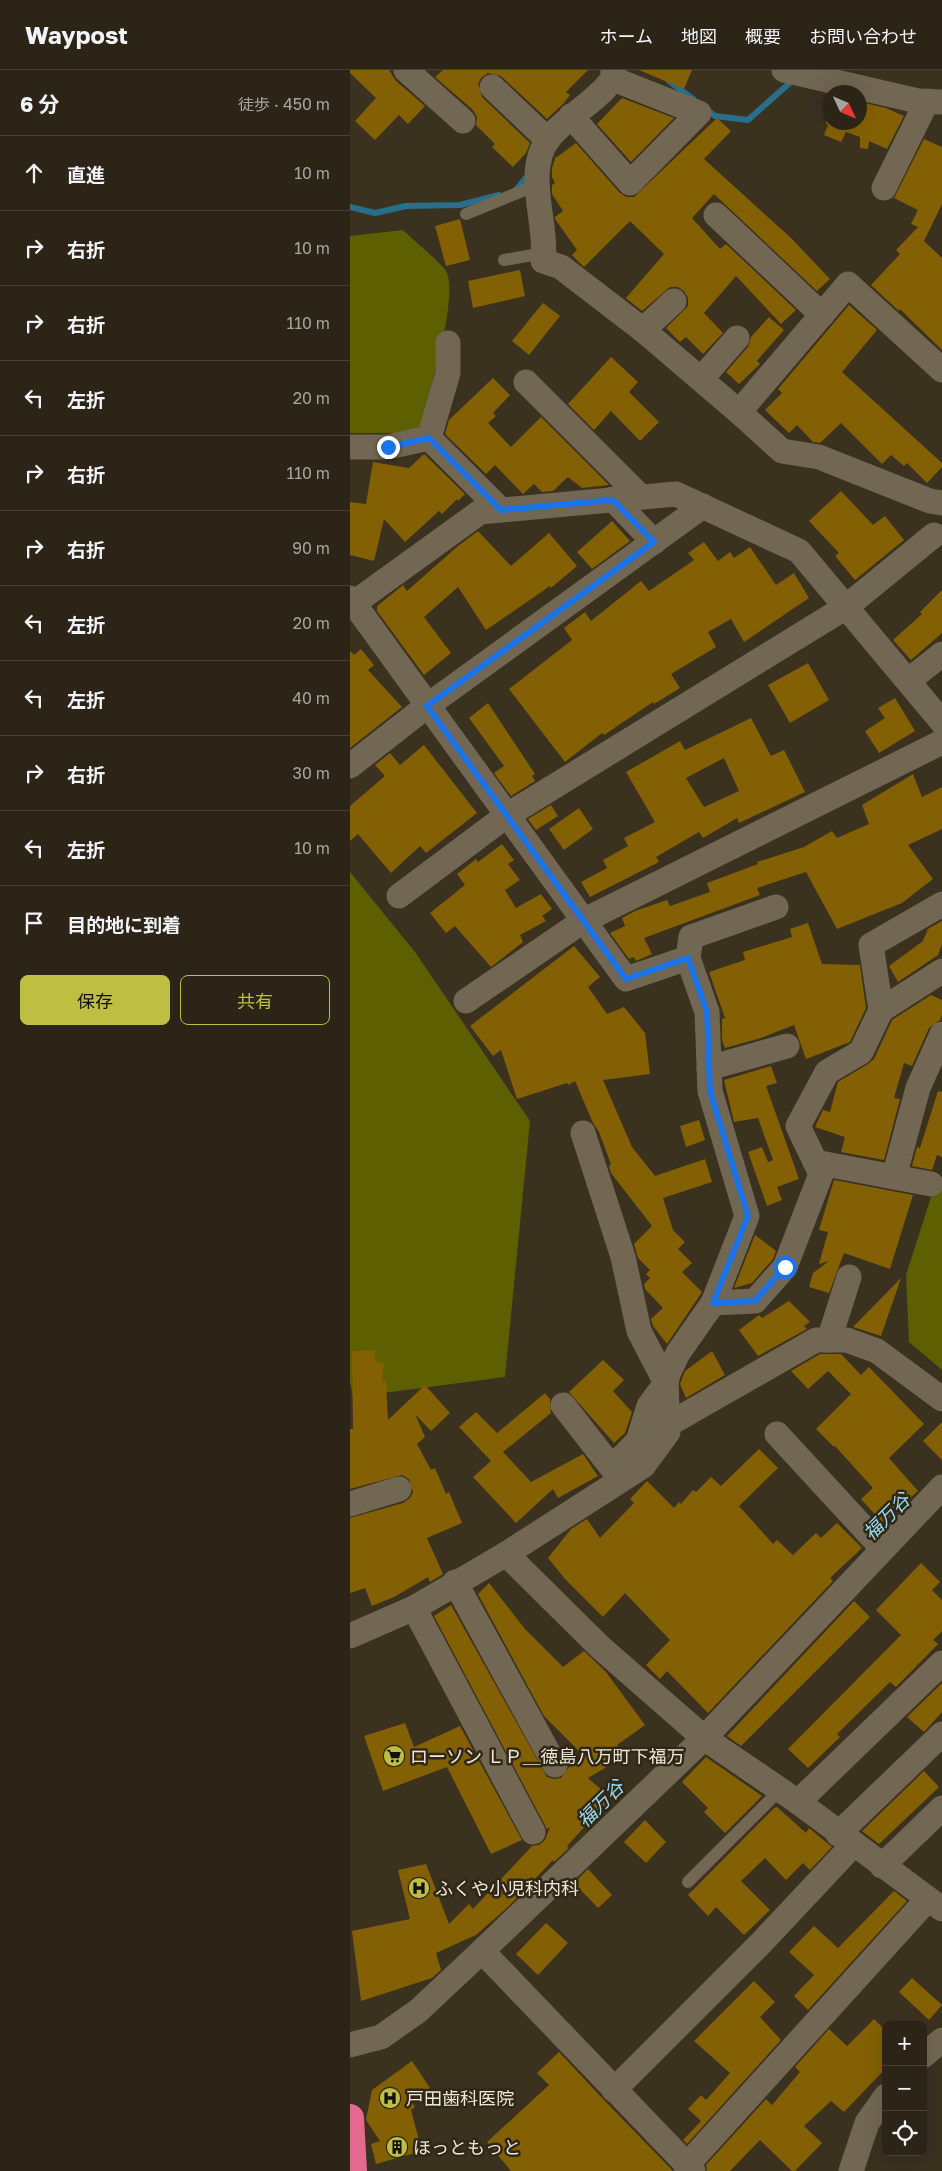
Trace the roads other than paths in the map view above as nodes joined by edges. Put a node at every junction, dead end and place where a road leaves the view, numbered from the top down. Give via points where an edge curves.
1 (406, 70) edge
2 (784, 70) edge
3 (613, 75) edge
4 (492, 87) dead end
5 (934, 102) edge
6 (571, 116) junction
7 (463, 121) dead end
8 (548, 140) junction
9 (537, 185) junction
10 (884, 188) dead end
11 (466, 214) dead end
12 (716, 215) dead end
13 (544, 253) junction
14 (504, 260) dead end
15 (674, 301) dead end
16 (822, 315) junction
17 (643, 330) junction
18 (737, 338) dead end
19 (448, 343) dead end
20 (942, 370) edge
21 (701, 379) junction
22 (526, 382) dead end
23 (739, 412) junction
24 (429, 438) junction
25 (350, 447) edge
26 (641, 497) junction
27 (613, 500) junction
28 (942, 503) edge
29 (703, 506) junction
30 (501, 510) junction
31 (934, 535) dead end
32 (654, 542) junction
33 (846, 607) junction
34 (353, 608) edge
35 (942, 654) edge
36 (908, 681) junction
37 (427, 706) junction
38 (942, 722) edge
39 (942, 742) edge
40 (350, 766) edge
41 (506, 816) junction
42 (399, 896) dead end
43 (942, 904) edge
44 (776, 907) dead end
45 (583, 921) junction
46 (688, 958) junction
47 (942, 971) edge
48 (466, 1001) dead end
49 (881, 1010) junction
50 (942, 1034) edge
51 (787, 1046) dead end
52 (709, 1068) junction
53 (583, 1132) dead end
54 (815, 1162) junction
55 (894, 1177) junction
56 (931, 1184) dead end
57 (849, 1277) dead end
58 (713, 1303) junction
59 (829, 1340) junction
60 (666, 1383) junction
61 (942, 1399) edge
62 (563, 1405) dead end
63 (669, 1424) junction
64 (777, 1434) dead end
65 (942, 1487) edge
66 (399, 1488) dead end
67 (350, 1504) edge
68 (883, 1549) junction
69 (506, 1554) junction
70 (454, 1582) junction
71 (414, 1608) junction
72 (350, 1636) edge
73 (942, 1663) edge
74 (942, 1734) edge
75 (704, 1738) junction
76 (555, 1765) dead end
77 (789, 1796) junction
78 (942, 1808) edge
79 (532, 1832) dead end
80 (846, 1839) junction
81 (882, 1866) junction
82 (688, 1882) dead end
83 (934, 1904) edge
84 (482, 1951) junction
85 (942, 2040) edge
86 (350, 2045) edge
87 (927, 2053) edge
88 (614, 2090) junction
89 (882, 2102) edge
90 (350, 2118) edge
91 (690, 2168) edge
92 (353, 2171) edge
93 (851, 2171) edge

1 - 7 street
2 - 5 street
3 - 6 street
3 - 6 street via 700,113 630,183
4 - 8 street
5 - 10 street
6 - 8 street
8 - 9 street via 535,171
9 - 11 lane
9 - 13 street
12 - 16 street
13 - 14 lane
13 - 17 street via 543,261 561,267
15 - 17 street
16 - 20 street via 848,284
16 - 23 street
17 - 21 street
18 - 21 street
19 - 24 street via 448,373
21 - 23 street
22 - 26 street
23 - 28 street via 782,450 819,457
24 - 25 street via 388,447
24 - 30 street
26 - 27 street
26 - 29 street via 676,494
27 - 30 street
27 - 32 street
29 - 32 street
29 - 33 street via 799,551
30 - 34 street via 480,512
31 - 33 street
32 - 37 street
33 - 36 street
33 - 41 street
34 - 37 street
35 - 36 street
36 - 38 street
37 - 40 street
37 - 41 street
39 - 45 street
41 - 42 street
41 - 45 street
43 - 49 street via 871,945
44 - 46 street via 691,937
45 - 46 street via 626,979
45 - 48 street
46 - 52 street via 707,1012
47 - 49 street
49 - 54 street via 861,1052 827,1072 798,1126
50 - 55 street via 918,1088
51 - 52 street
52 - 58 street via 710,1091 748,1216
53 - 60 street via 623,1257 639,1331
54 - 55 street
54 - 58 street via 821,1174 785,1267 755,1301
55 - 56 street
57 - 59 street
58 - 60 street via 678,1353
59 - 61 street via 847,1340 877,1351
59 - 63 street via 816,1340
60 - 62 street via 649,1406 638,1441 612,1468
60 - 63 street
63 - 69 street via 668,1432 643,1466
64 - 68 street
65 - 68 street
66 - 67 street
68 - 75 street
69 - 70 street
69 - 75 street via 600,1647
70 - 71 street
70 - 76 street
71 - 72 street
71 - 79 street
73 - 77 street
74 - 80 street
75 - 77 street
75 - 84 street
77 - 80 street
77 - 82 lane
78 - 81 street
80 - 81 street
80 - 88 street via 762,1942
81 - 83 street
83 - 91 street
84 - 86 street via 418,2011 381,2037
84 - 88 street
85 - 87 street
88 - 91 street
89 - 93 street via 867,2123
90 - 92 highway

